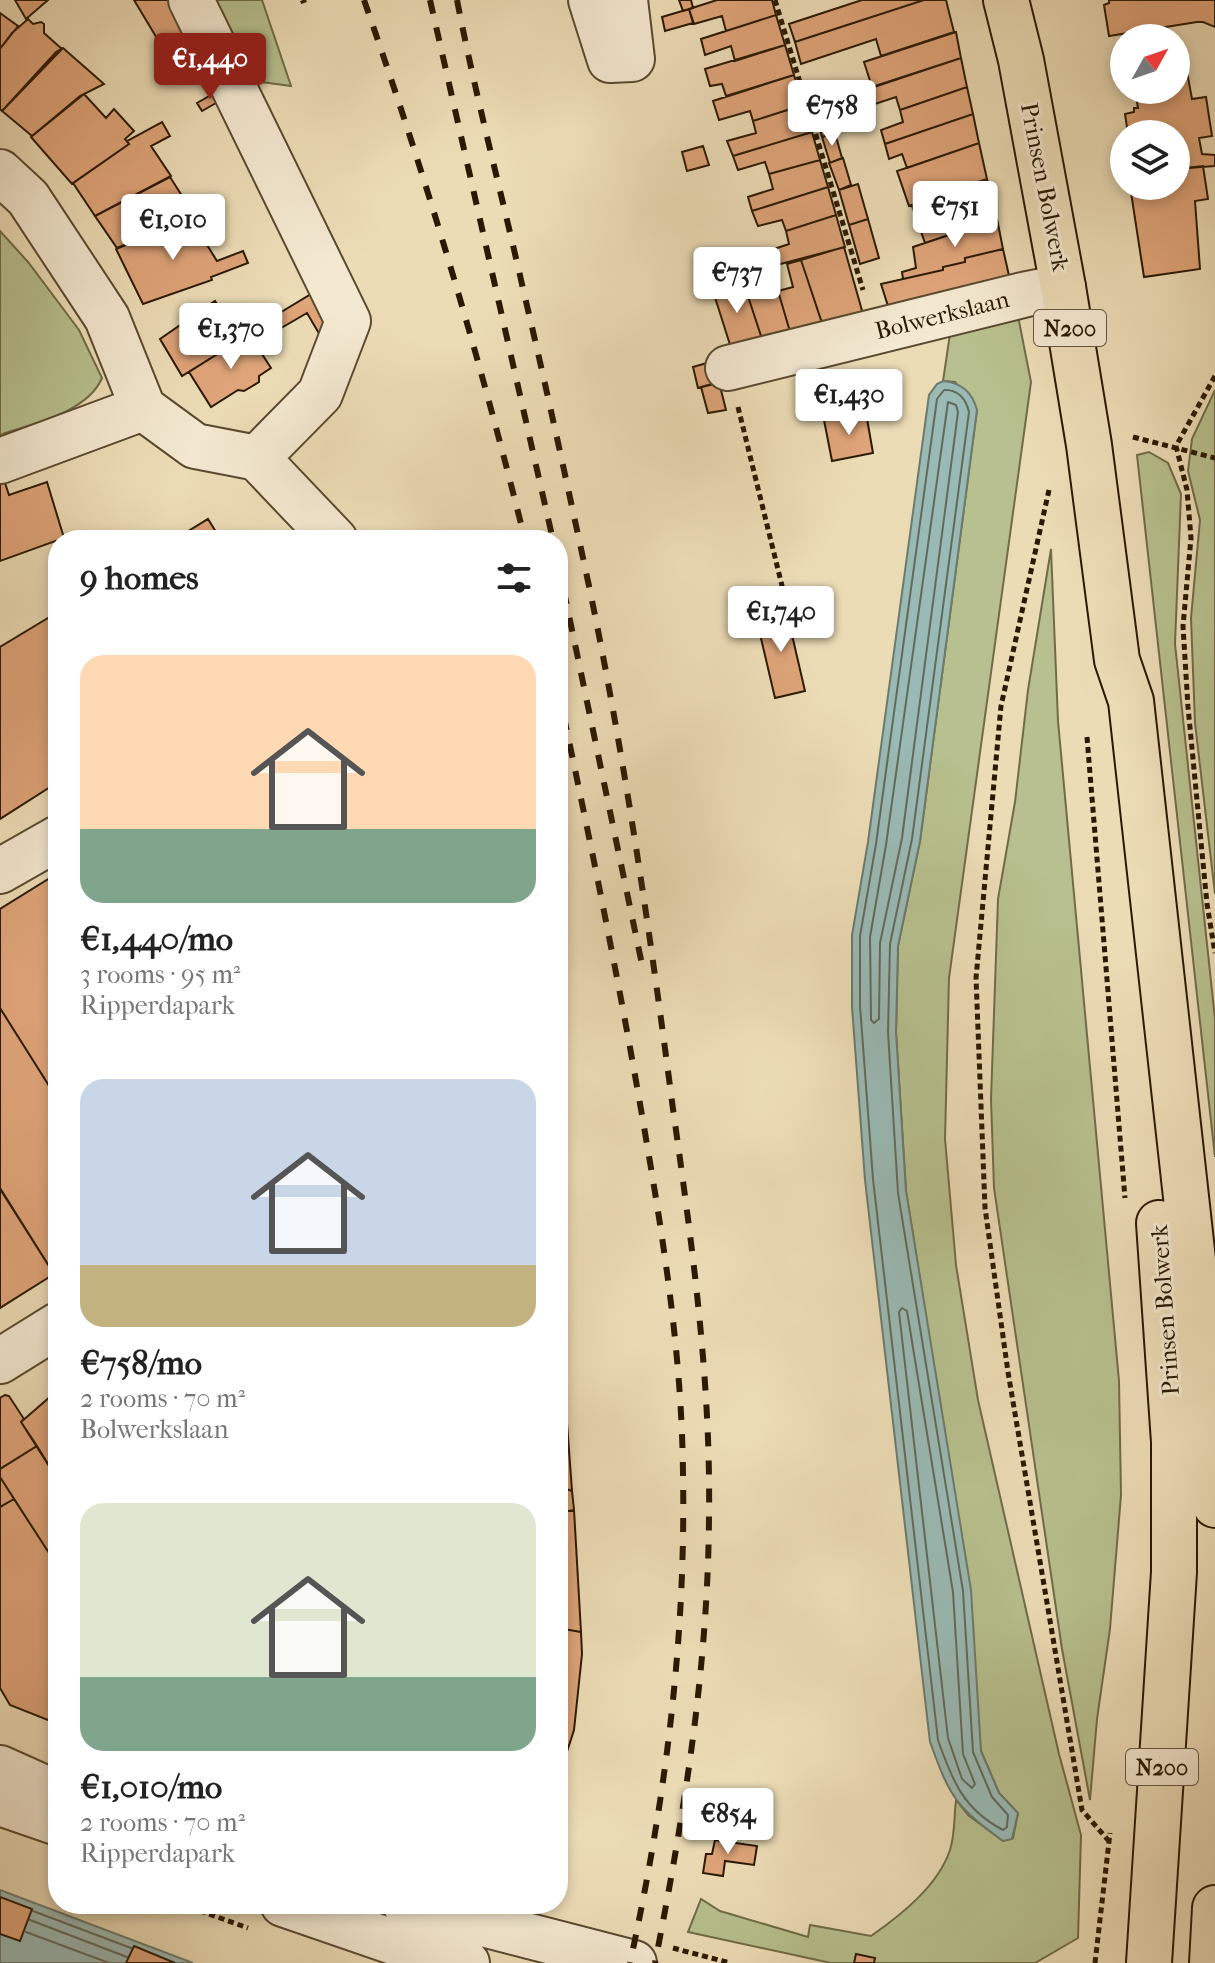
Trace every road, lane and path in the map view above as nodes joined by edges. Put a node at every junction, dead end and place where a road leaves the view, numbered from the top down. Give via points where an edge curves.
1 (191, 0) edge
2 (591, 0) edge
3 (625, 0) edge
4 (775, 0) edge
5 (1006, 0) edge
6 (0, 172) edge
7 (1063, 287) junction
8 (875, 331) junction
9 (728, 368) joint
10 (1215, 376) edge
11 (143, 408) junction
12 (1176, 446) junction
13 (257, 458) junction
14 (1215, 458) edge
15 (0, 461) edge
16 (1051, 481) dead end
17 (325, 530) edge
18 (786, 602) dead end
19 (1117, 660) junction
20 (1087, 728) dead end
21 (48, 844) edge
22 (0, 871) edge
23 (1215, 953) edge
24 (1125, 1204) dead end
25 (48, 1331) edge
26 (0, 1361) edge
27 (1215, 1505) edge
28 (0, 1768) edge
29 (48, 1790) edge
30 (0, 1803) edge
31 (48, 1820) edge
32 (1110, 1826) dead end
33 (1109, 1841) junction
34 (1215, 1908) edge
35 (312, 1914) edge
36 (444, 1914) edge
37 (467, 1963) edge
38 (634, 1963) edge
39 (1095, 1963) edge
40 (1149, 1963) edge
41 (1212, 1963) edge

1 - 13 street via 348,321 320,394
2 - 3 street via 610,60 632,59
4 - 8 path
5 - 7 main road, Prinsen Bolwerk / N200
6 - 11 street via 28,198 107,318
7 - 8 street, Bolwerkslaan
7 - 19 main road, Prinsen Bolwerk / N200
8 - 9 street, Bolwerkslaan
9 - 18 path
10 - 12 path
11 - 13 street via 195,446
11 - 15 street
12 - 14 path
12 - 23 path via 1191,538 1183,626 1188,707
13 - 17 street
16 - 33 path via 1001,706 976,978 985,1208 1082,1810
19 - 27 main road, Prinsen Bolwerk / N200 via 1131,701
19 - 40 main road, Prinsen Bolwerk / N200 via 1109,706 1148,1092 1174,1442 1174,1572
20 - 24 path
21 - 22 street
25 - 26 street
28 - 29 street
30 - 31 street
32 - 33 path
33 - 39 path
34 - 41 main road
35 - 37 street
36 - 38 street

